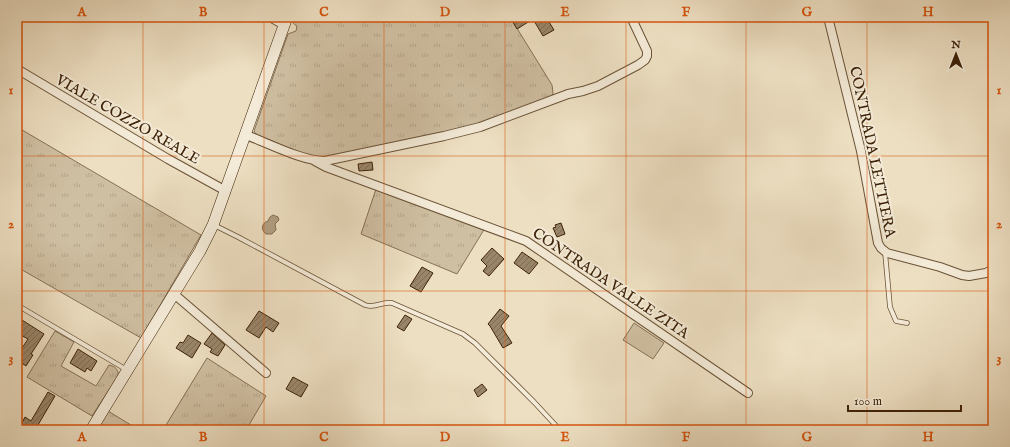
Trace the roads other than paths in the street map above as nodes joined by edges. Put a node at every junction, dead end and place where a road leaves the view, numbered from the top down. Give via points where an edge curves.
1 (270, 17) edge
2 (631, 17) edge
3 (828, 17) edge
4 (286, 21) edge
5 (17, 70) edge
6 (246, 135) junction
7 (315, 161) junction
8 (226, 191) junction
9 (213, 225) junction
10 (885, 252) junction
11 (993, 269) edge
12 (174, 294) junction
13 (17, 304) edge
14 (907, 324) dead end
15 (127, 370) junction
16 (266, 373) dead end
17 (748, 393) dead end
18 (91, 430) edge
19 (560, 430) edge

1 - 4 street
2 - 7 street, CONTRADA VALLE ZITA via 647,56 638,65 598,86 568,94 480,127
3 - 10 street, CONTRADA LETTIERA via 861,151 878,243
4 - 6 street
5 - 8 street, VIALE COZZO REALE
6 - 7 street, CONTRADA VALLE ZITA
6 - 8 street
7 - 17 street, CONTRADA VALLE ZITA via 526,241
8 - 9 street
9 - 12 street
9 - 19 lane via 365,305 392,303 463,334
10 - 11 street, CONTRADA LETTIERA via 962,275 977,275
10 - 14 lane via 890,307 896,321
12 - 15 street
12 - 16 street
13 - 15 lane
15 - 18 street

